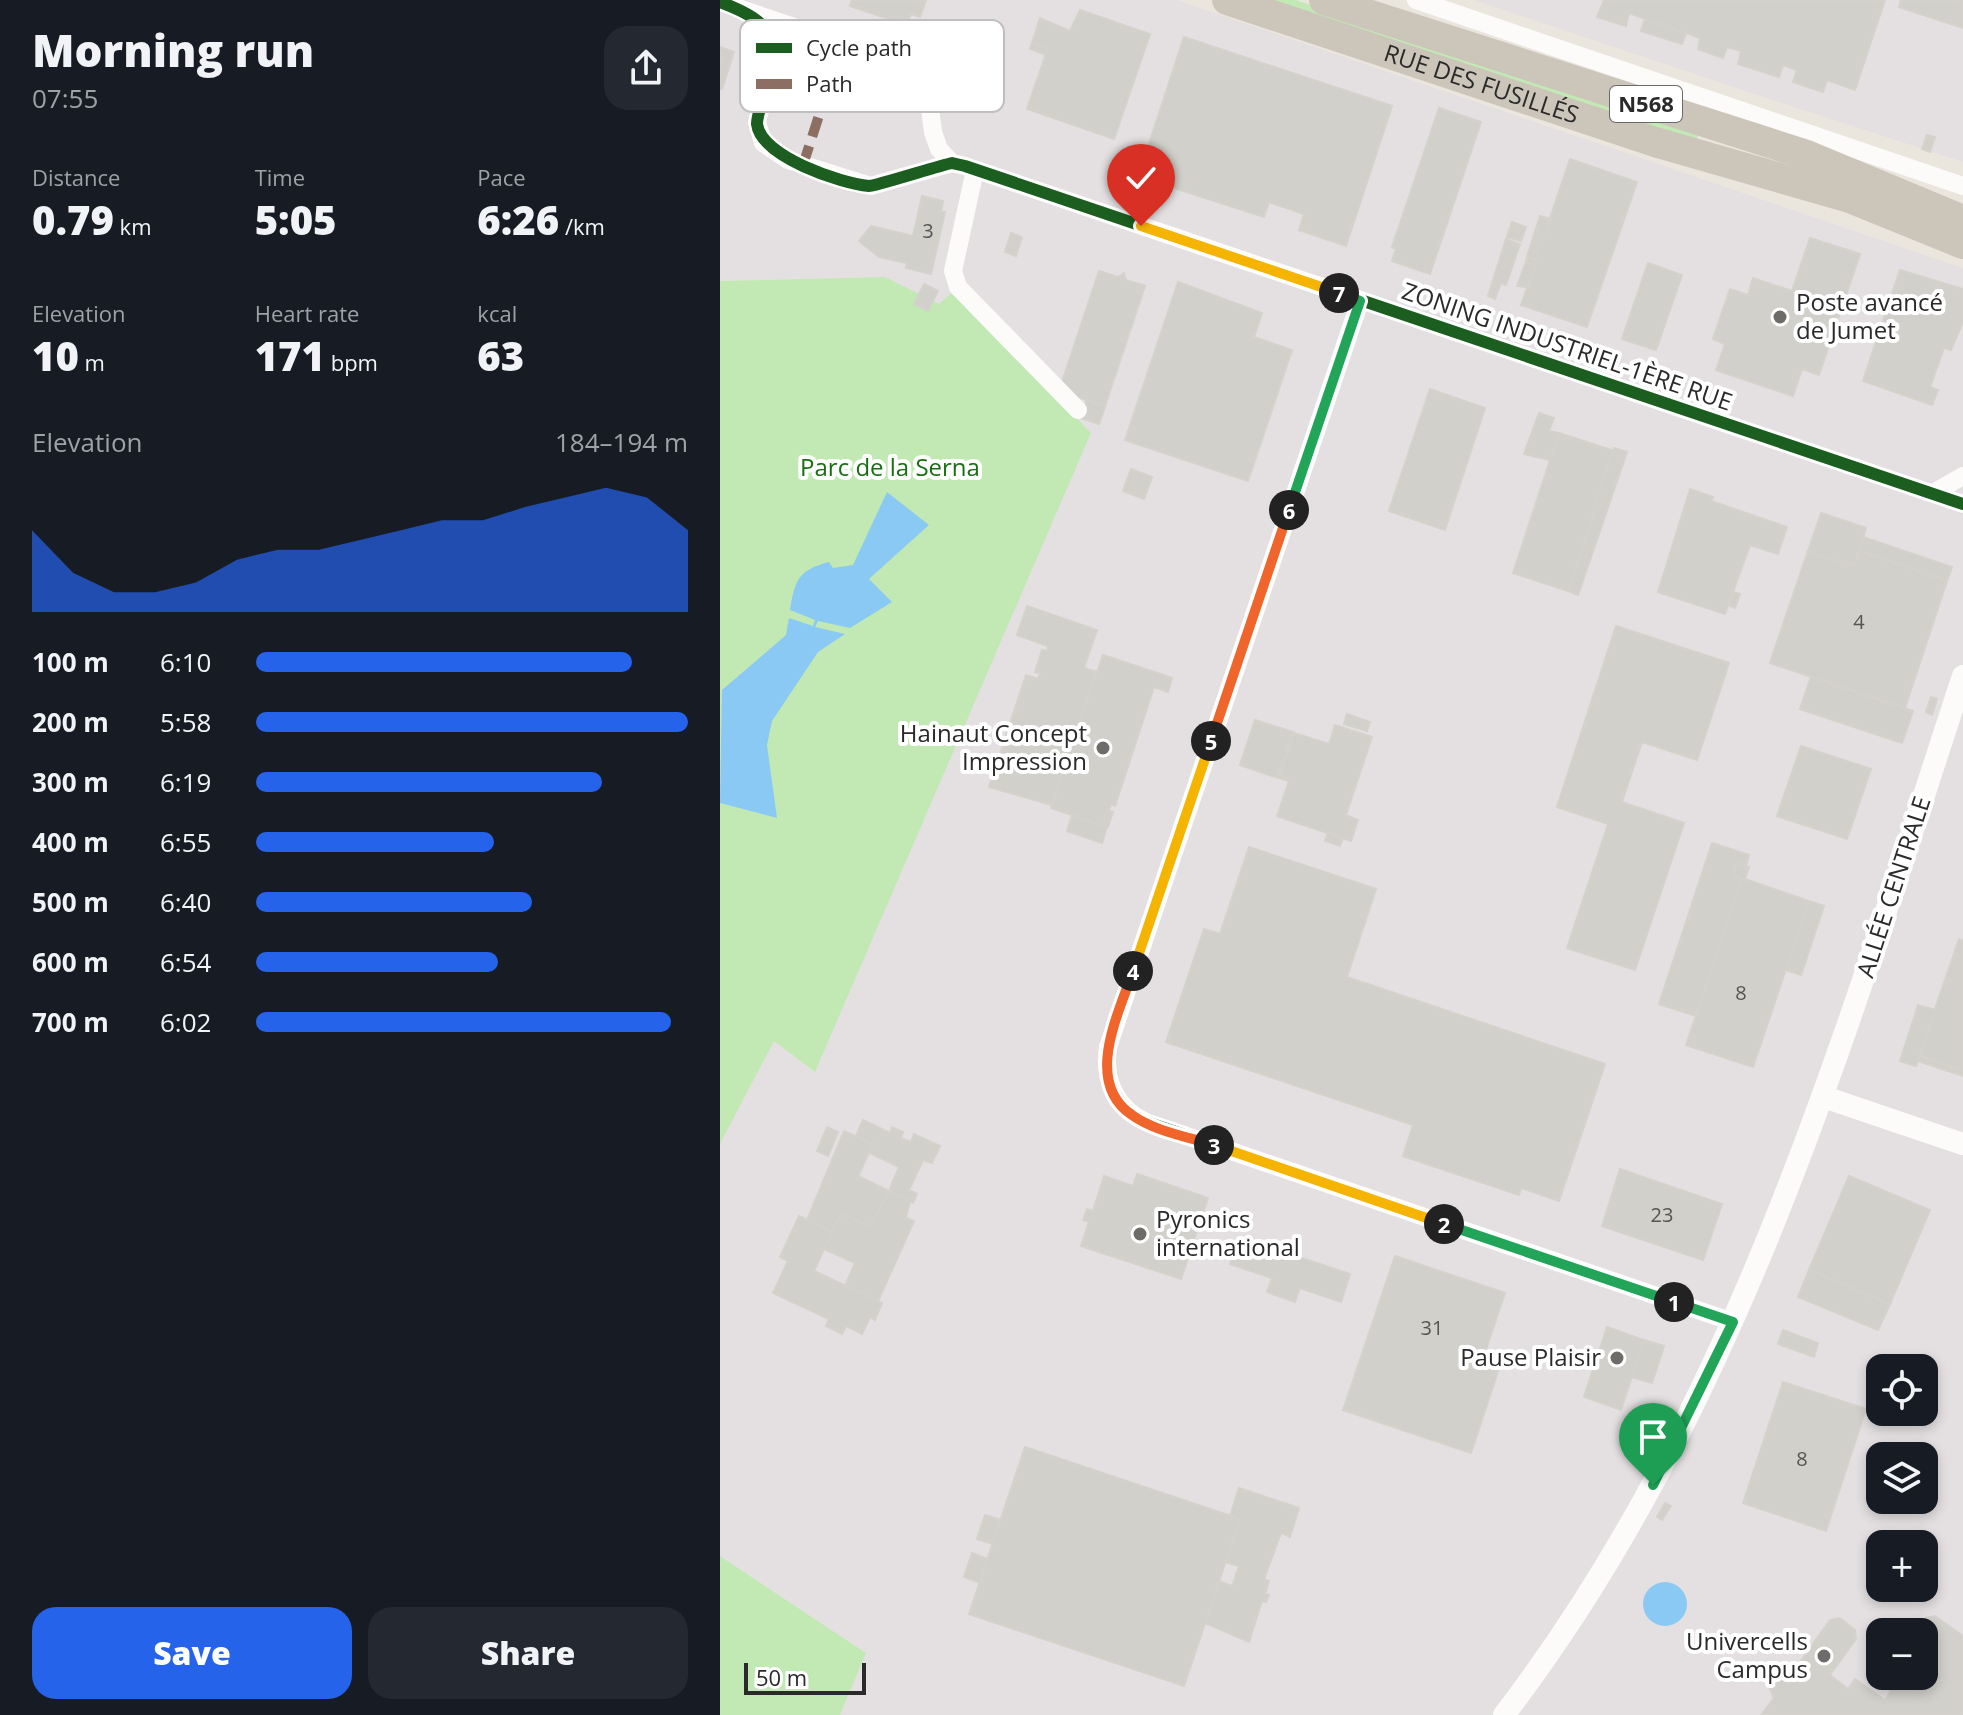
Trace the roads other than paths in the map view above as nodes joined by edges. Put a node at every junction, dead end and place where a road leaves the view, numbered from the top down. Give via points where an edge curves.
1 (1227, 0) edge
2 (1324, 0) edge
3 (1416, 0) edge
4 (720, 2) edge
5 (753, 15) junction
6 (757, 20) edge
7 (768, 20) edge
8 (760, 112) edge
9 (930, 112) edge
10 (952, 163) junction
11 (975, 170) junction
12 (1963, 186) edge
13 (1963, 220) edge
14 (1963, 244) edge
15 (1360, 301) junction
16 (1078, 410) dead end
17 (1963, 476) edge
18 (1933, 493) junction
19 (1963, 504) edge
20 (1963, 676) edge
21 (1824, 1097) junction
22 (1963, 1144) edge
23 (1733, 1322) junction
24 (1504, 1715) edge

1 - 14 highway, RUE DES FUSILLÉS / N568 via 1655,142 1850,198
2 - 13 highway, RUE DES FUSILLÉS / N568 via 1807,155
3 - 12 street
4 - 5 street
5 - 6 street
5 - 7 street
8 - 10 street via 763,143 788,160 871,186
9 - 10 street via 939,149
10 - 11 street, ZONING INDUSTRIEL-1ÈRE RUE
11 - 15 street, ZONING INDUSTRIEL-1ÈRE RUE
11 - 16 street via 953,271 958,287
15 - 18 street, ZONING INDUSTRIEL-1ÈRE RUE
15 - 23 street via 1108,1047 1110,1084 1130,1115 1146,1122
17 - 18 street
18 - 19 street, ZONING INDUSTRIEL-1ÈRE RUE
20 - 21 street, ALLÉE CENTRALE
21 - 22 street
21 - 23 street, ALLÉE CENTRALE
23 - 24 street via 1646,1498 1578,1614

